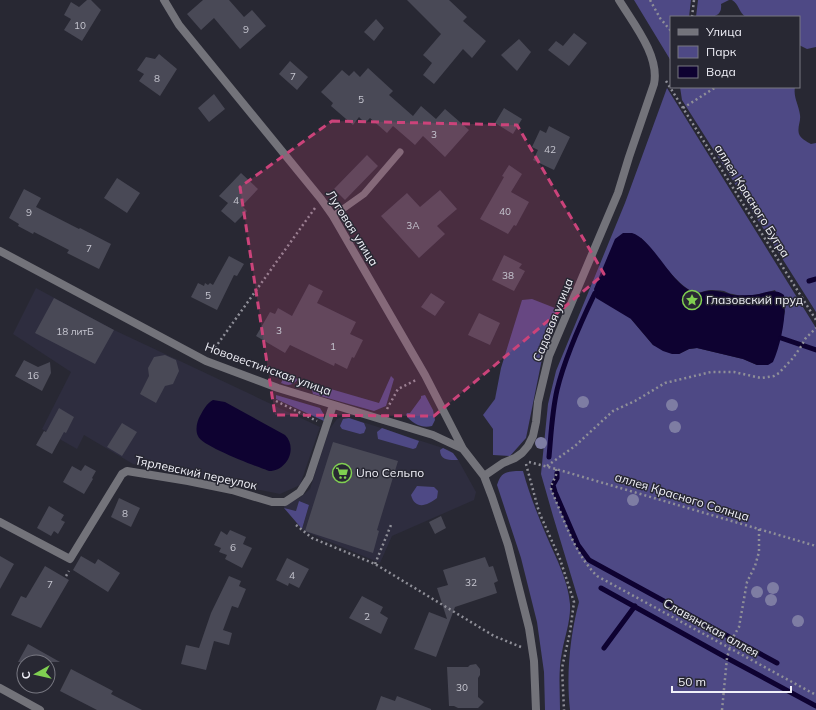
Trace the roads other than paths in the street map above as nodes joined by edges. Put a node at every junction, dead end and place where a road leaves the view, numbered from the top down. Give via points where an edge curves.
1 (164, 0) edge
2 (619, 0) edge
3 (400, 152) dead end
4 (333, 216) junction
5 (0, 251) edge
6 (333, 405) junction
7 (462, 449) junction
8 (484, 476) junction
9 (0, 522) edge
10 (0, 688) edge
11 (40, 710) edge
12 (536, 710) edge

1 - 4 street, Луговая улица via 179,25
2 - 8 street, Садовая улица via 650,53 656,72 654,84 618,193 549,356 533,436 522,453
3 - 4 lane via 364,194
4 - 7 street, Луговая улица via 425,375
5 - 6 street, Нововестинская улица via 206,360 278,388
6 - 7 street, Нововестинская улица via 433,435
6 - 9 street, Тярлевский переулок via 309,478 300,492 285,502 274,502 232,490 127,471 122,474 73,561
7 - 8 street, Нововестинская улица
8 - 12 street via 508,545 529,628
10 - 11 street

